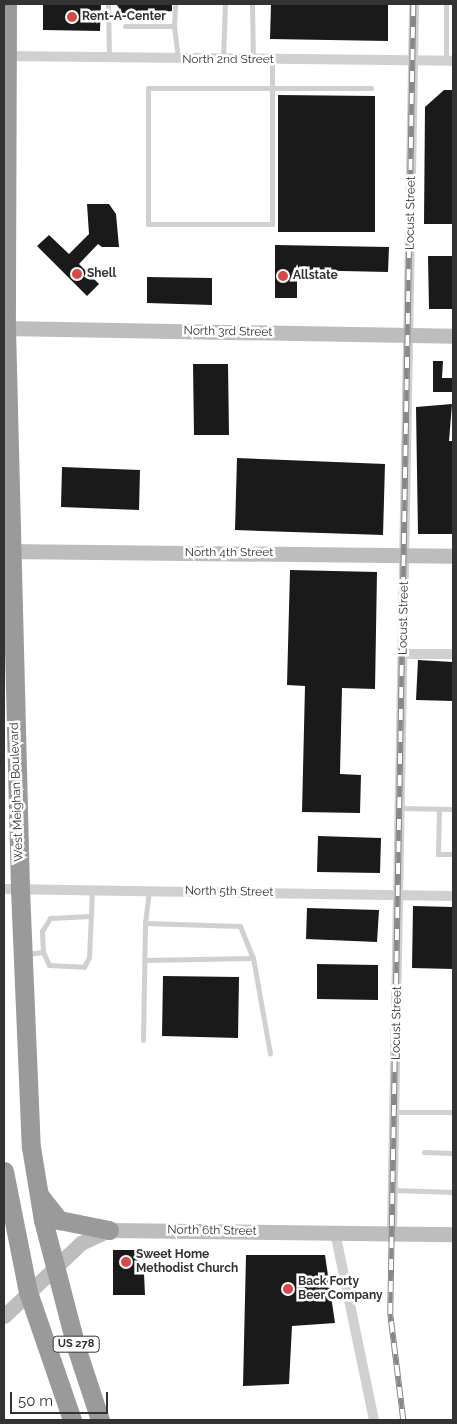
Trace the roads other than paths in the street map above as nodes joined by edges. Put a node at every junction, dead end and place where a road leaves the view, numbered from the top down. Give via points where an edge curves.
1 (7, 4) edge
2 (16, 4) edge
3 (108, 4) edge
4 (175, 4) edge
5 (225, 4) edge
6 (252, 4) edge
7 (414, 4) edge
8 (446, 4) edge
9 (125, 26) dead end
10 (174, 26) junction
11 (6, 56) edge
12 (109, 58) junction
13 (178, 59) junction
14 (223, 60) junction
15 (253, 60) junction
16 (272, 60) junction
17 (413, 61) junction
18 (450, 61) edge
19 (272, 88) junction
20 (370, 88) dead end
21 (5, 328) edge
22 (409, 336) junction
23 (453, 336) edge
24 (8, 551) edge
25 (405, 555) junction
26 (453, 556) edge
27 (404, 654) junction
28 (453, 654) edge
29 (401, 808) junction
30 (439, 809) junction
31 (453, 809) edge
32 (453, 854) edge
33 (12, 889) edge
34 (92, 890) junction
35 (149, 891) junction
36 (400, 896) junction
37 (453, 896) edge
38 (91, 916) junction
39 (145, 923) junction
40 (43, 952) junction
41 (22, 955) junction
42 (253, 958) junction
43 (144, 960) junction
44 (143, 1040) dead end
45 (270, 1053) dead end
46 (395, 1112) junction
47 (453, 1112) edge
48 (424, 1152) dead end
49 (453, 1153) edge
50 (4, 1170) edge
51 (394, 1190) junction
52 (453, 1192) edge
53 (39, 1194) junction
54 (109, 1230) junction
55 (335, 1232) junction
56 (392, 1233) junction
57 (453, 1234) edge
58 (55, 1267) junction
59 (28, 1292) junction
60 (4, 1316) edge
61 (72, 1420) edge
62 (100, 1420) edge
63 (374, 1420) edge

1 - 11 highway, West Meighan Boulevard / US 278
2 - 11 highway
3 - 12 lane
4 - 10 lane
5 - 14 lane
6 - 15 lane
7 - 17 street, Locust Street
8 - 18 lane
9 - 10 lane
10 - 13 lane
11 - 12 street, North 2nd Street
11 - 21 highway, West Meighan Boulevard / US 278
12 - 13 street, North 2nd Street
13 - 14 street, North 2nd Street
14 - 15 street, North 2nd Street
15 - 16 street, North 2nd Street
16 - 17 street, North 2nd Street
16 - 19 lane
17 - 18 street, North 2nd Street
17 - 22 street, Locust Street
19 - 19 lane via 272,224 148,224 148,88
19 - 20 lane
21 - 22 street, North 3rd Street
21 - 24 highway, West Meighan Boulevard / US 278
22 - 23 street, North 3rd Street
22 - 25 street, Locust Street
24 - 25 street, North 4th Street
24 - 33 highway, West Meighan Boulevard / US 278
25 - 26 street, North 4th Street
25 - 27 street, Locust Street
27 - 28 street
27 - 29 street, Locust Street
29 - 30 lane
29 - 36 street, Locust Street
30 - 31 lane
30 - 32 lane via 438,854
33 - 34 street, North 5th Street
33 - 41 highway, West Meighan Boulevard / US 278
34 - 35 street, North 5th Street
34 - 38 lane
35 - 36 street, North 5th Street
35 - 39 lane
36 - 37 street, North 5th Street
36 - 46 street, Locust Street
38 - 40 lane via 50,918 42,931
38 - 40 lane via 89,957 84,966 49,965
39 - 42 lane via 235,924 244,930
39 - 43 lane
40 - 41 lane
41 - 53 highway, West Meighan Boulevard / US 278 via 31,1147
42 - 43 lane
42 - 45 lane
43 - 44 lane
46 - 47 lane
46 - 51 street, Locust Street
48 - 49 lane
50 - 59 highway, US 278
51 - 52 lane
51 - 56 street, Locust Street
53 - 54 highway via 58,1220
53 - 58 highway, West Meighan Boulevard / US 278
54 - 55 street, North 6th Street
54 - 58 street, North 6th Street via 81,1243
55 - 56 street, North 6th Street
55 - 63 street
56 - 57 street, North 6th Street
58 - 59 street, North 6th Street
58 - 62 highway, West Meighan Boulevard / US 278
59 - 60 street, North 6th Street
59 - 61 highway, US 278

